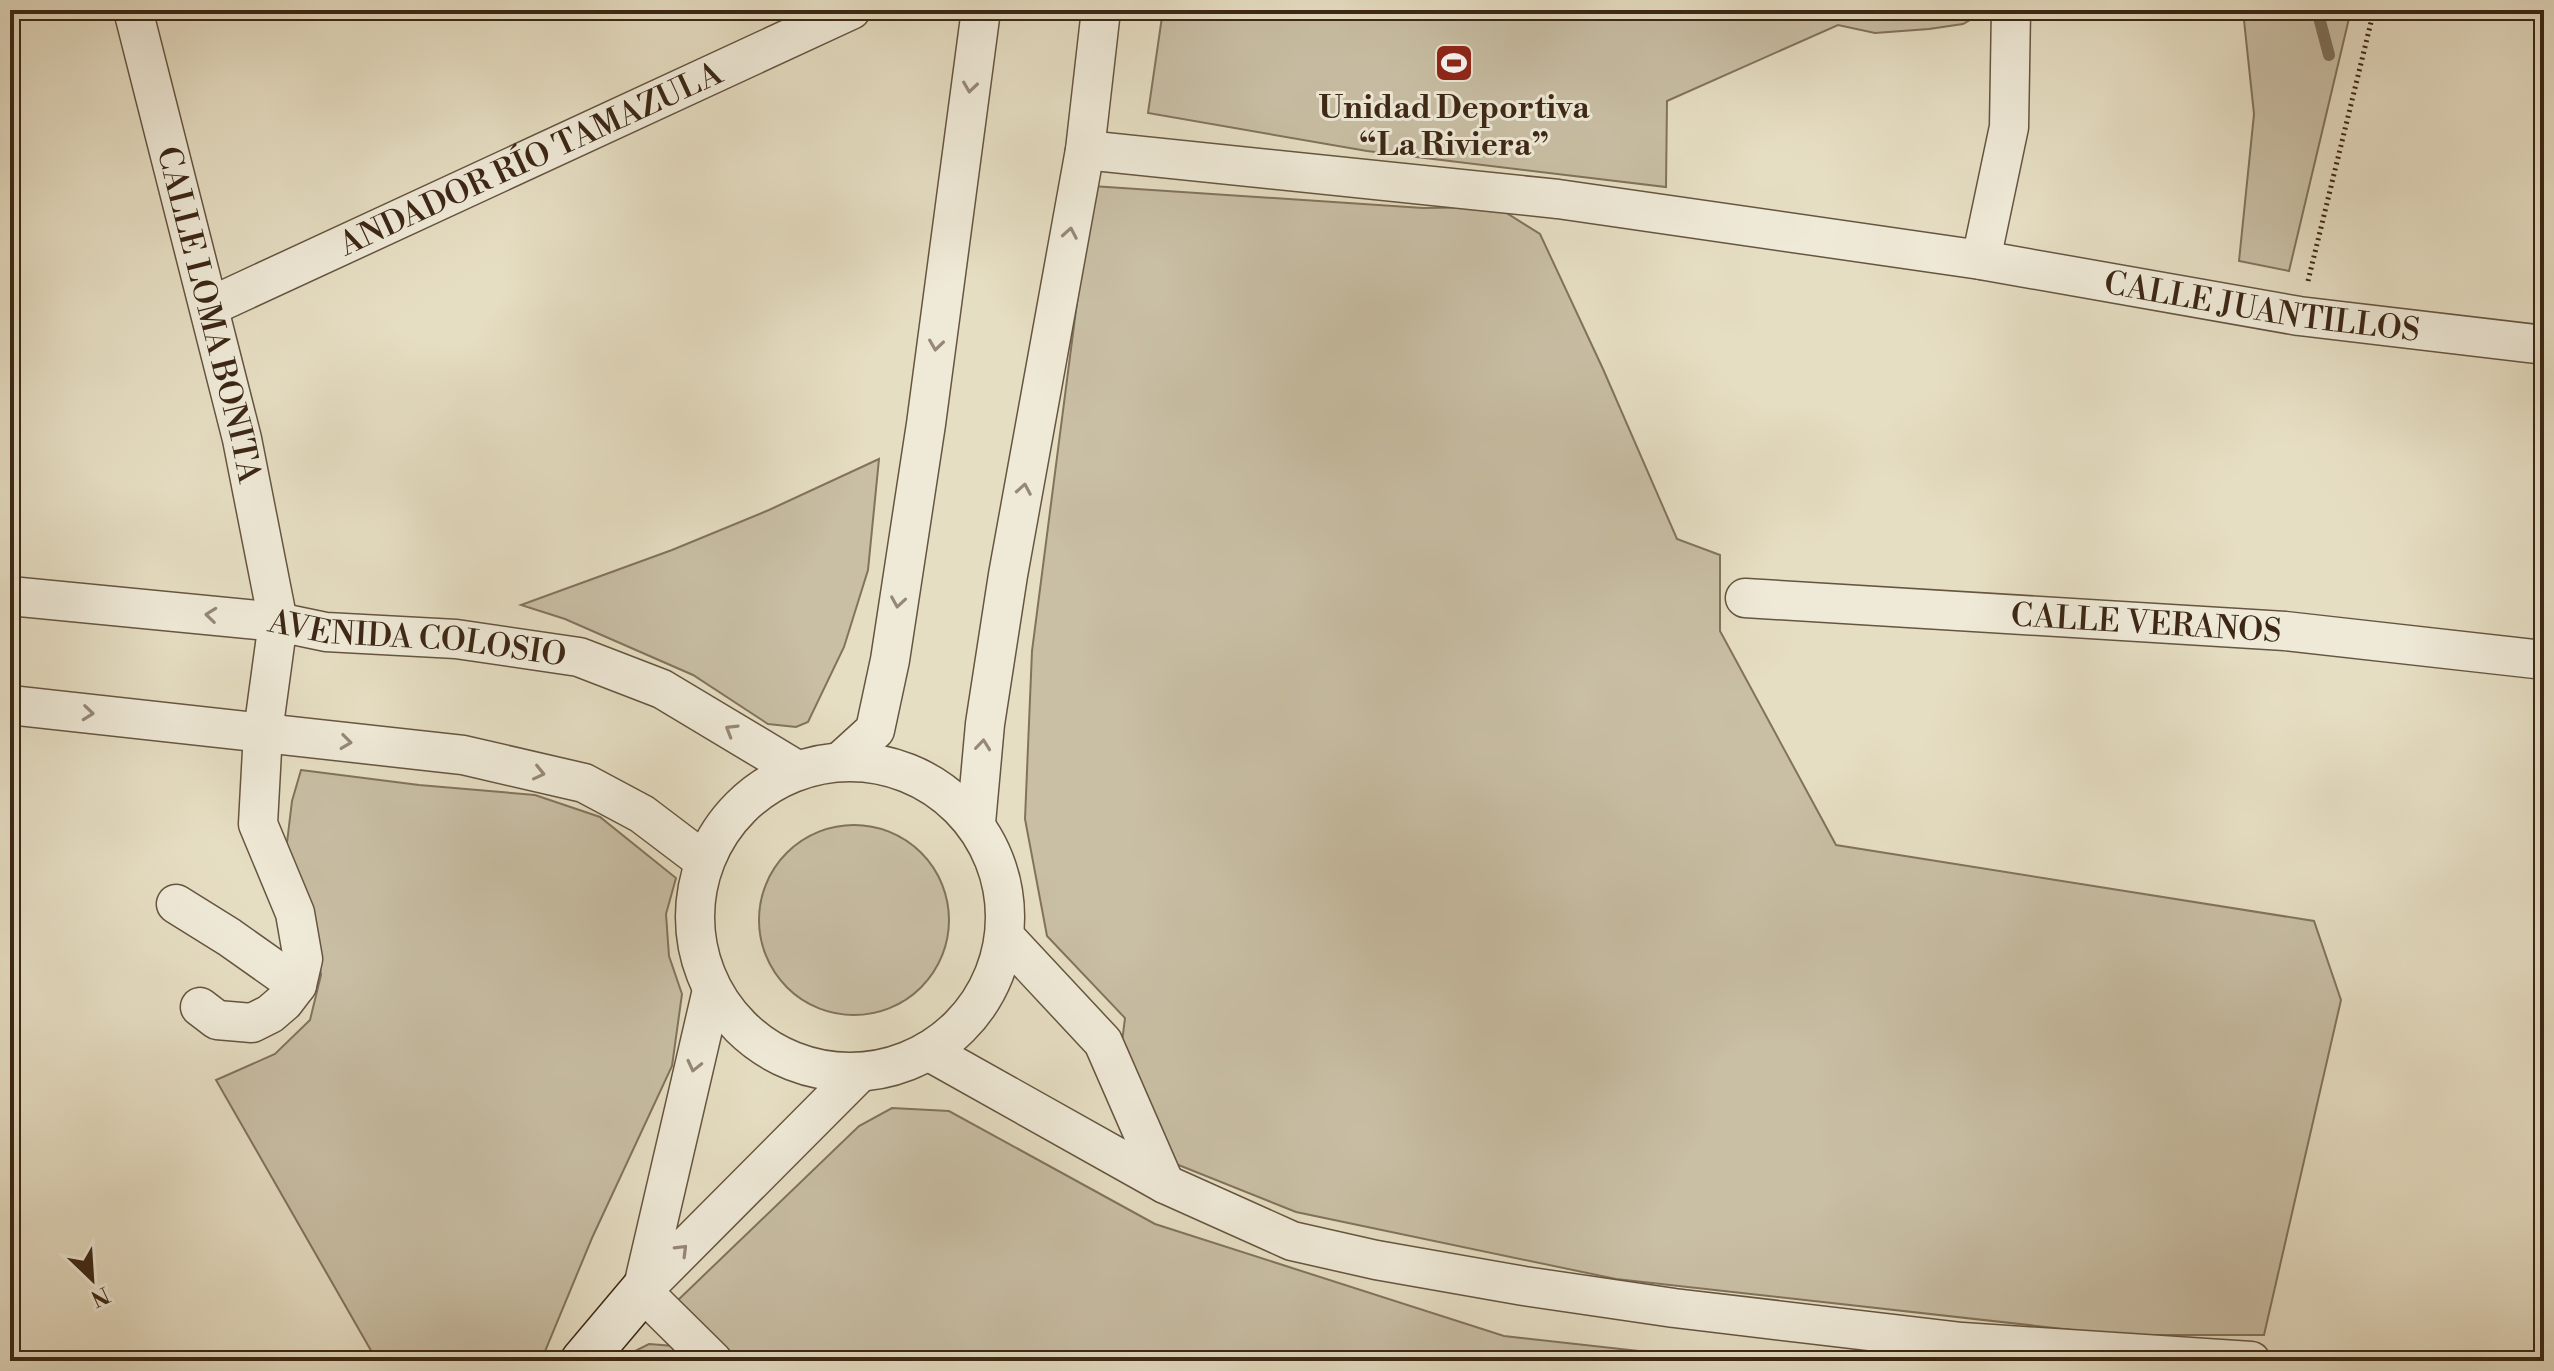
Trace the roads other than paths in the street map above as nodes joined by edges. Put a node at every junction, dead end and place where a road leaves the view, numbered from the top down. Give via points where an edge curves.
1 (133, 10) edge
2 (851, 10) edge
3 (981, 10) edge
4 (1101, 10) edge
5 (2011, 10) edge
6 (1085, 150) junction
7 (1981, 260) junction
8 (209, 307) junction
9 (2544, 345) edge
10 (10, 596) edge
11 (1745, 598) dead end
12 (278, 622) junction
13 (2544, 660) edge
14 (10, 705) edge
15 (263, 732) junction
16 (841, 761) junction
17 (797, 770) junction
18 (976, 823) junction
19 (704, 861) junction
20 (176, 904) dead end
21 (1005, 937) junction
22 (297, 985) junction
23 (712, 990) junction
24 (200, 1007) dead end
25 (928, 1051) junction
26 (860, 1072) junction
27 (1165, 1184) junction
28 (642, 1291) junction
29 (583, 1361) edge
30 (713, 1361) edge
31 (2251, 1361) edge

1 - 8 street, CALLE LOMA BONITA
2 - 8 street, ANDADOR RÍO TAMAZULA
3 -> 16 street via 890,660 875,730
4 - 6 street
5 - 7 street via 2009,127
6 - 7 street, CALLE JUANTILLOS via 1558,199
18 -> 6 street via 1008,575
7 - 9 street, CALLE JUANTILLOS via 2299,316
8 - 12 street, CALLE LOMA BONITA
12 -> 10 street, AVENIDA COLOSIO
11 - 13 street, CALLE VERANOS via 2285,631
12 - 15 street, CALLE LOMA BONITA
17 -> 12 street, AVENIDA COLOSIO via 662,689 579,657 456,639 326,632
14 -> 15 street
15 -> 19 street via 463,755 584,783 642,814
15 - 22 street, CALLE LOMA BONITA via 258,824 295,913 303,959
16 - 17 street
16 - 18 street via 893,766 939,788
17 - 19 street via 758,791 737,811
18 - 21 street via 996,858 1005,897
19 - 23 street via 694,904 697,948
20 - 22 street
21 - 25 street via 983,996 965,1022
21 - 27 street via 1103,1042
22 - 24 street via 270,1014 252,1023 217,1020
23 - 26 street via 738,1026 773,1053 815,1068
23 -> 28 street
25 - 26 street via 895,1066
25 - 27 street
28 -> 26 street
27 - 31 street via 1292,1241 1524,1286 1962,1342
28 - 29 main road
28 - 30 street

